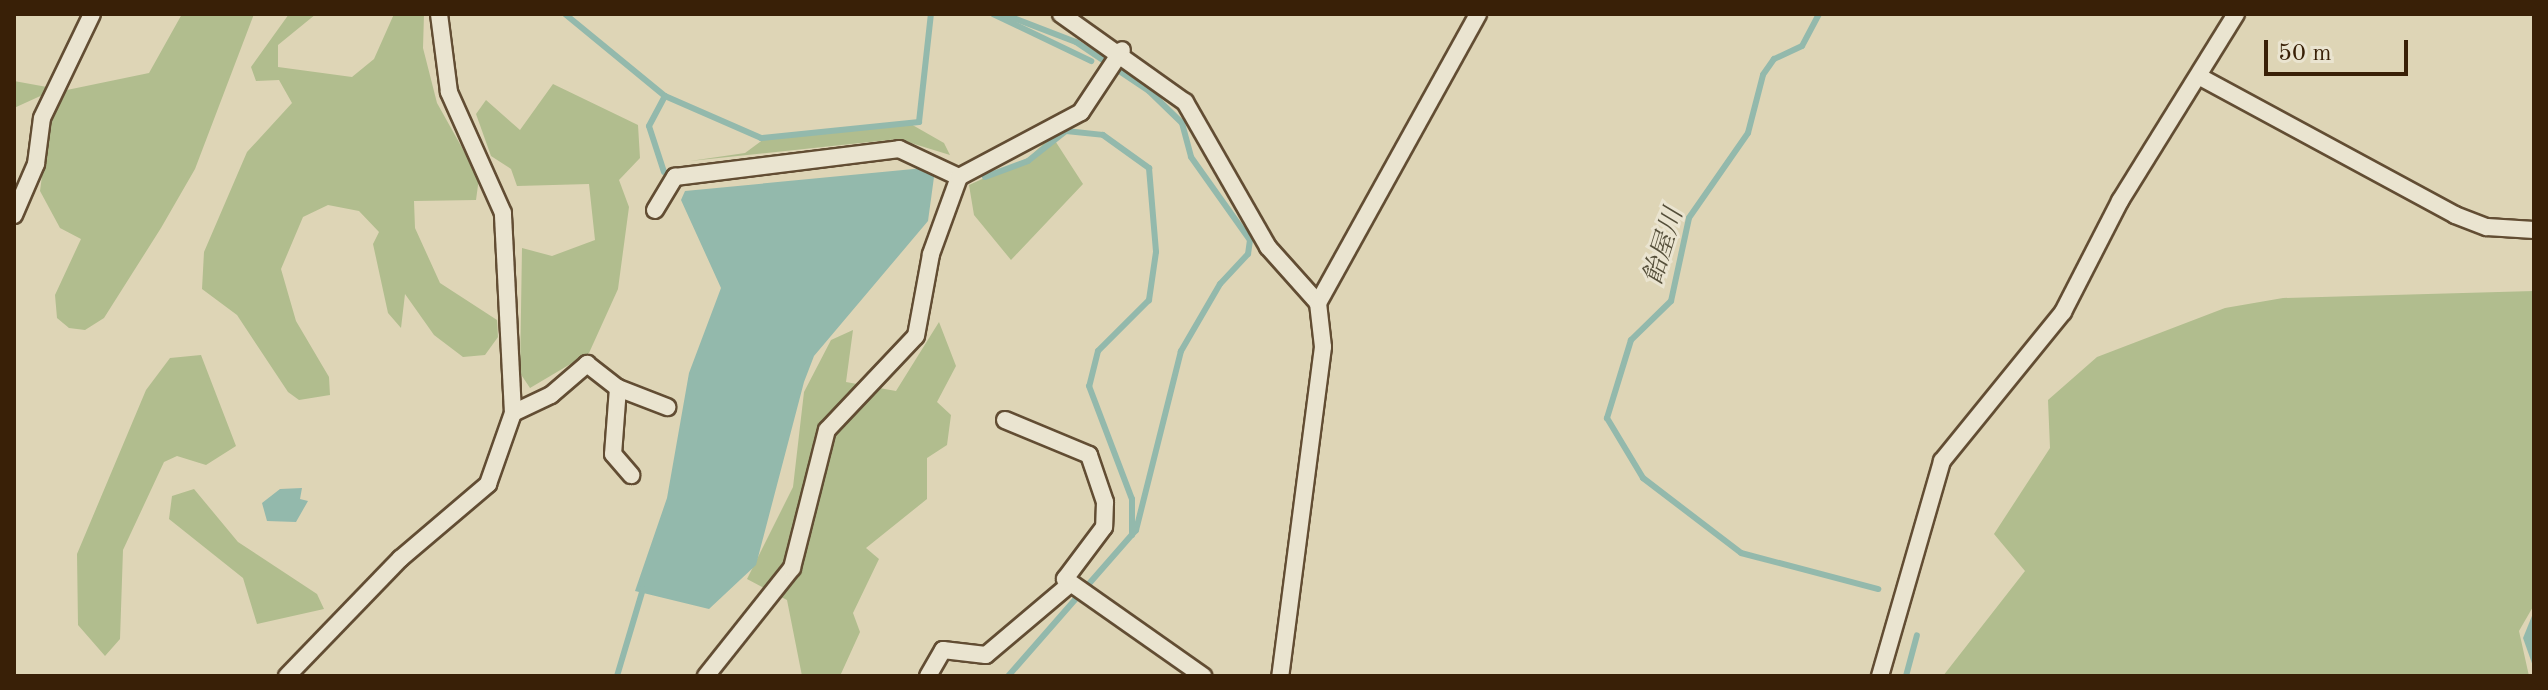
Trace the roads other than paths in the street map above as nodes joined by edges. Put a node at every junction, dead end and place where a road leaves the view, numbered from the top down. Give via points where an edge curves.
1 (92, 14) edge
2 (439, 14) edge
3 (1061, 14) edge
4 (1478, 14) edge
5 (2236, 14) edge
6 (1115, 60) junction
7 (2202, 78) junction
8 (959, 177) junction
9 (655, 210) dead end
10 (14, 215) edge
11 (2534, 230) edge
12 (1318, 303) junction
13 (618, 388) junction
14 (667, 407) dead end
15 (513, 413) junction
16 (1005, 420) dead end
17 (631, 475) dead end
18 (1075, 589) junction
19 (287, 676) edge
20 (706, 676) edge
21 (928, 676) edge
22 (1203, 676) edge
23 (1280, 676) edge
24 (1880, 676) edge

1 - 10 street via 42,118 36,164
2 - 15 street via 449,92 503,213
3 - 6 street
4 - 12 street
5 - 7 street
6 - 8 street via 1081,112
6 - 12 street via 1185,102 1268,247
7 - 11 street via 2455,215 2487,227
7 - 24 street via 2120,201 2063,312 1942,461
8 - 9 street via 899,149 675,177
8 - 20 street via 931,254 916,336 827,430 792,568
12 - 23 street via 1323,347
13 - 14 street
13 - 15 street via 587,364 551,395
13 - 17 street via 613,454
15 - 19 street via 488,484 400,559
16 - 18 street via 1089,455 1105,502 1104,527 1072,560
18 - 21 street via 986,655 943,650
18 - 22 street

